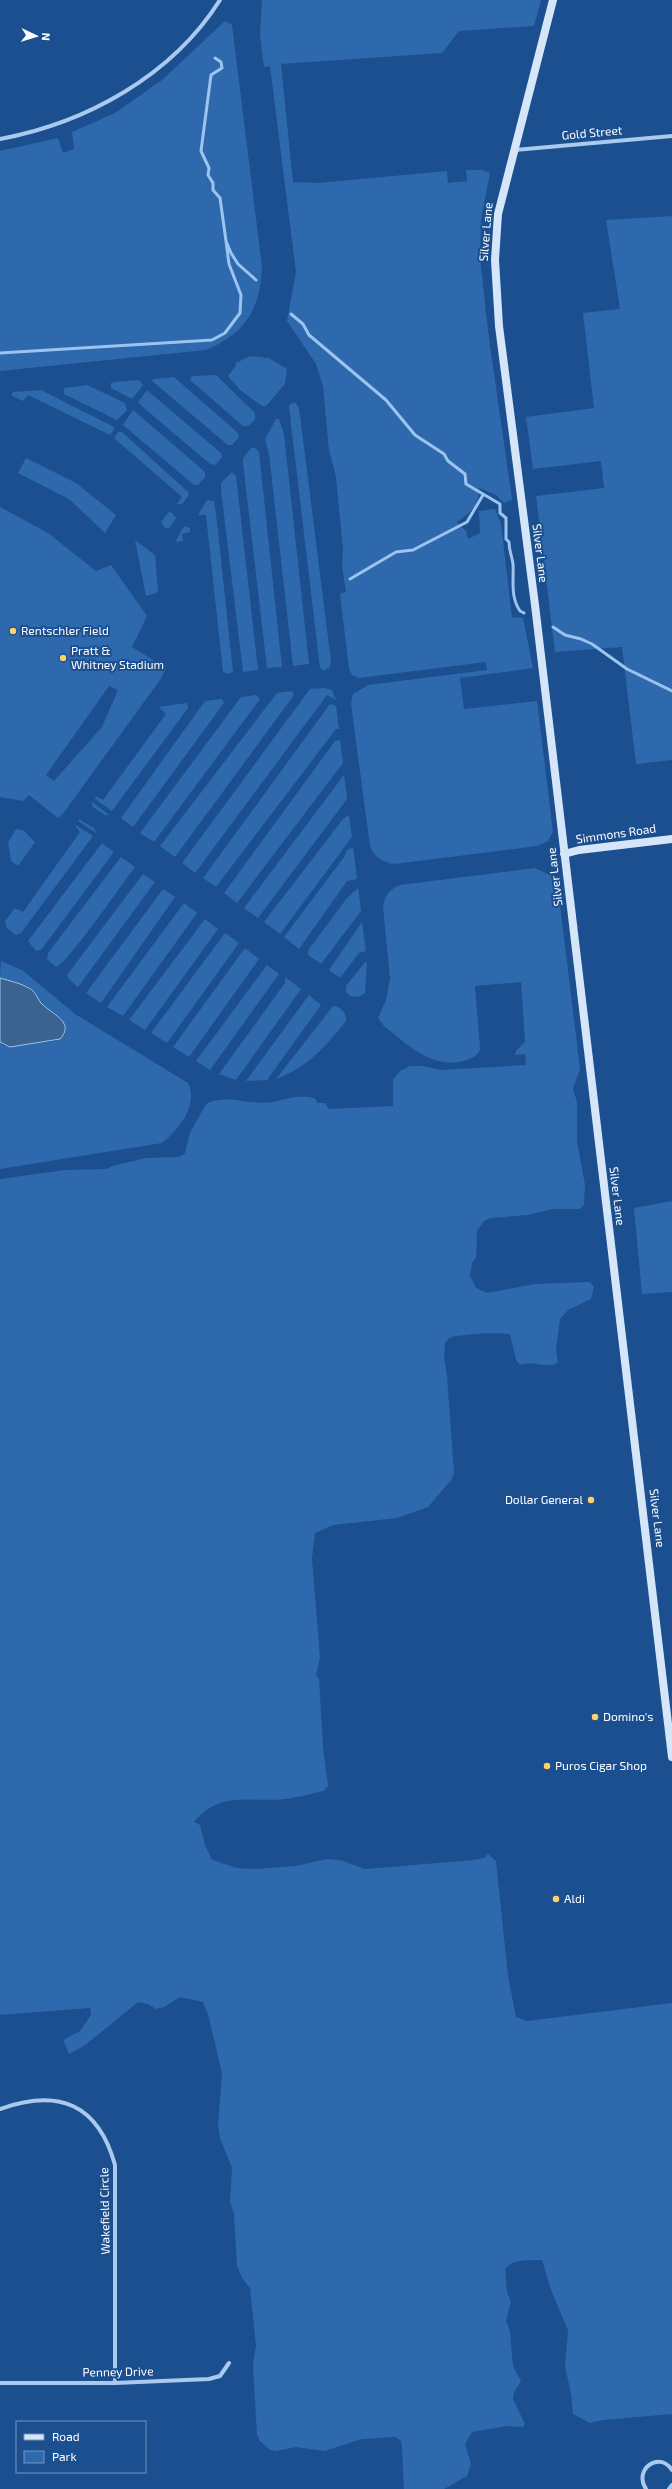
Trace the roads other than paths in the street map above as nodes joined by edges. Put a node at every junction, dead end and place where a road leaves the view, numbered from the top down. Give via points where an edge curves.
1 (220, 0) edge
2 (553, 0) edge
3 (672, 136) edge
4 (0, 139) edge
5 (513, 150) junction
6 (672, 839) edge
7 (564, 854) junction
8 (672, 1757) edge
9 (0, 2110) edge
10 (229, 2363) dead end
11 (0, 2383) edge
12 (115, 2383) junction
13 (672, 2470) edge
14 (672, 2485) edge
15 (646, 2489) edge
16 (669, 2489) edge

1 - 4 street via 178,52 146,78 88,112 59,124
2 - 5 main road, Silver Lane
3 - 5 street, Gold Street
5 - 7 main road, Silver Lane via 498,214 495,260 499,326
6 - 7 main road, Simmons Road
7 - 8 main road, Silver Lane via 651,1564
9 - 12 street, Wakefield Circle via 23,2102 45,2100 65,2103 92,2119 109,2144 115,2165
10 - 12 street, Penney Drive via 224,2373 209,2379
11 - 12 street, Penney Drive
13 - 15 street via 664,2462 648,2464 642,2474
14 - 16 street

